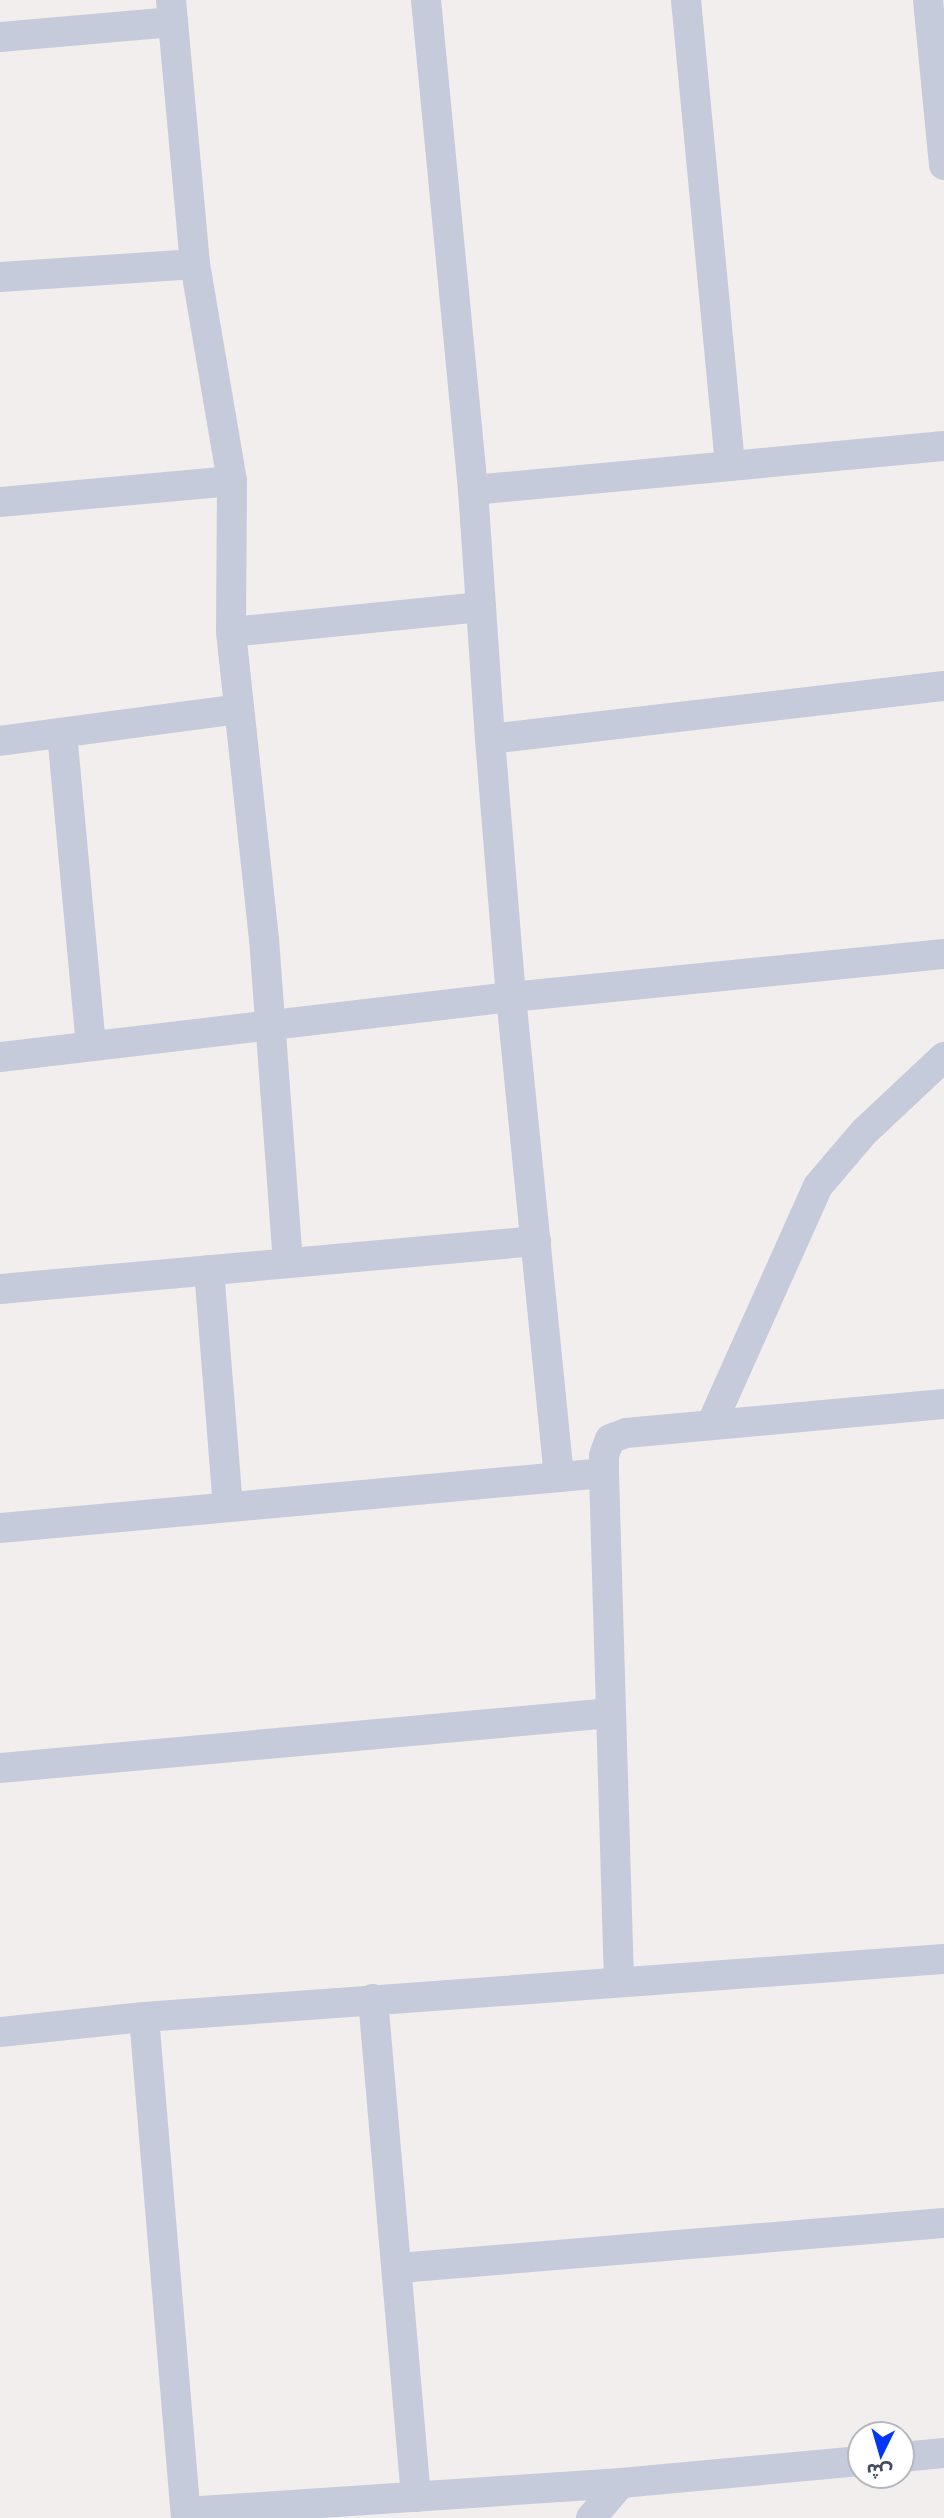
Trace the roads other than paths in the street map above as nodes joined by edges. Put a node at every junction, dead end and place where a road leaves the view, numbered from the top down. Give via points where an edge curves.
1 (426, 0) edge
2 (686, 0) edge
3 (928, 0) edge
4 (172, 11) edge
5 (0, 37) edge
6 (944, 165) edge
7 (195, 264) junction
8 (0, 277) edge
9 (944, 446) edge
10 (730, 464) junction
11 (232, 481) junction
12 (473, 490) junction
13 (0, 502) edge
14 (481, 607) junction
15 (231, 632) junction
16 (944, 686) edge
17 (239, 709) junction
18 (62, 733) junction
19 (490, 739) junction
20 (0, 741) edge
21 (944, 954) edge
22 (512, 997) junction
23 (271, 1023) junction
24 (91, 1046) junction
25 (0, 1057) edge
26 (944, 1057) edge
27 (536, 1241) junction
28 (288, 1264) junction
29 (209, 1270) junction
30 (0, 1289) edge
31 (944, 1404) edge
32 (711, 1424) junction
33 (604, 1473) junction
34 (559, 1477) junction
35 (228, 1507) junction
36 (0, 1528) edge
37 (611, 1713) junction
38 (0, 1768) edge
39 (944, 1959) edge
40 (619, 1982) junction
41 (373, 1999) junction
42 (144, 2017) junction
43 (0, 2032) edge
44 (944, 2223) edge
45 (398, 2268) junction
46 (944, 2454) edge
47 (916, 2456) edge
48 (846, 2462) edge
49 (621, 2483) junction
50 (416, 2497) junction
51 (186, 2515) edge
52 (591, 2518) edge

1 - 12 street
2 - 10 street
3 - 6 street
4 - 5 street
4 - 7 street
7 - 8 street
7 - 11 street
9 - 10 street
10 - 12 street
11 - 13 street
11 - 15 street
12 - 14 street
14 - 15 street
14 - 19 street
15 - 17 street
16 - 19 street
17 - 18 street
17 - 23 street
18 - 20 street
18 - 24 street
19 - 22 street
21 - 22 street
22 - 23 street
22 - 27 street
23 - 24 street
23 - 28 street
24 - 25 street
26 - 32 street via 864,1132 818,1186
27 - 28 street
27 - 34 street
28 - 29 street
29 - 30 street
29 - 35 street
31 - 32 street
32 - 33 street via 626,1433 610,1439
33 - 34 street
33 - 37 street
34 - 35 street
35 - 36 street
37 - 38 street
37 - 40 street
39 - 40 street
40 - 41 street
41 - 42 street
41 - 45 street
42 - 43 street
42 - 51 street
44 - 45 street
45 - 50 street
46 - 47 street
48 - 49 street
49 - 50 street
49 - 52 street
50 - 51 street

